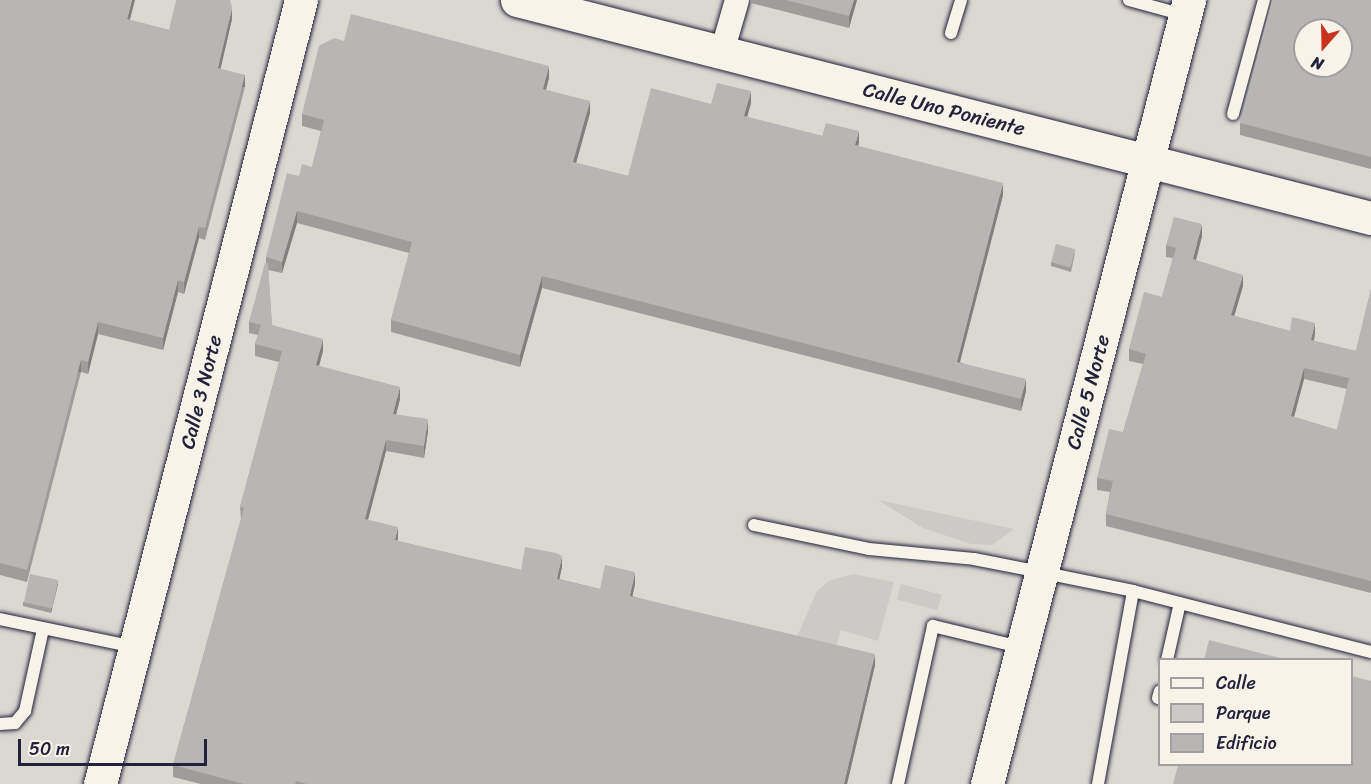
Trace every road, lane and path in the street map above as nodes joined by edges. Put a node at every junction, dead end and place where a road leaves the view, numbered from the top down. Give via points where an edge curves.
1 (301, 0) edge
2 (517, 0) edge
3 (737, 0) edge
4 (961, 0) edge
5 (1129, 0) edge
6 (1264, 0) edge
7 (1187, 8) edge
8 (951, 33) dead end
9 (722, 52) junction
10 (1233, 114) dead end
11 (1149, 161) junction
12 (1371, 218) edge
13 (754, 525) dead end
14 (1040, 572) junction
15 (1134, 591) junction
16 (1180, 603) junction
17 (0, 619) edge
18 (43, 629) junction
19 (1021, 647) junction
20 (135, 648) junction
21 (1371, 652) edge
22 (1167, 658) edge
23 (0, 724) edge
24 (100, 784) edge
25 (898, 784) edge
26 (987, 784) edge
27 (1098, 784) edge

1 - 20 street, Calle 3 Norte
2 - 9 street, Calle Uno Poniente
3 - 9 street
4 - 8 lane
5 - 7 lane
6 - 10 lane
7 - 11 street, Calle 5 Norte
9 - 11 street, Calle Uno Poniente
11 - 12 street, Calle Uno Poniente
11 - 14 street, Calle 5 Norte
13 - 14 lane via 869,549 974,559
14 - 15 lane
14 - 19 street, Calle 5 Norte
15 - 16 lane
15 - 27 lane
16 - 21 lane
16 - 22 lane
17 - 18 lane
18 - 20 lane
18 - 23 lane via 25,711 15,723
19 - 25 lane via 933,626
19 - 26 street, Calle 5 Norte
20 - 24 street, Calle 3 Norte

